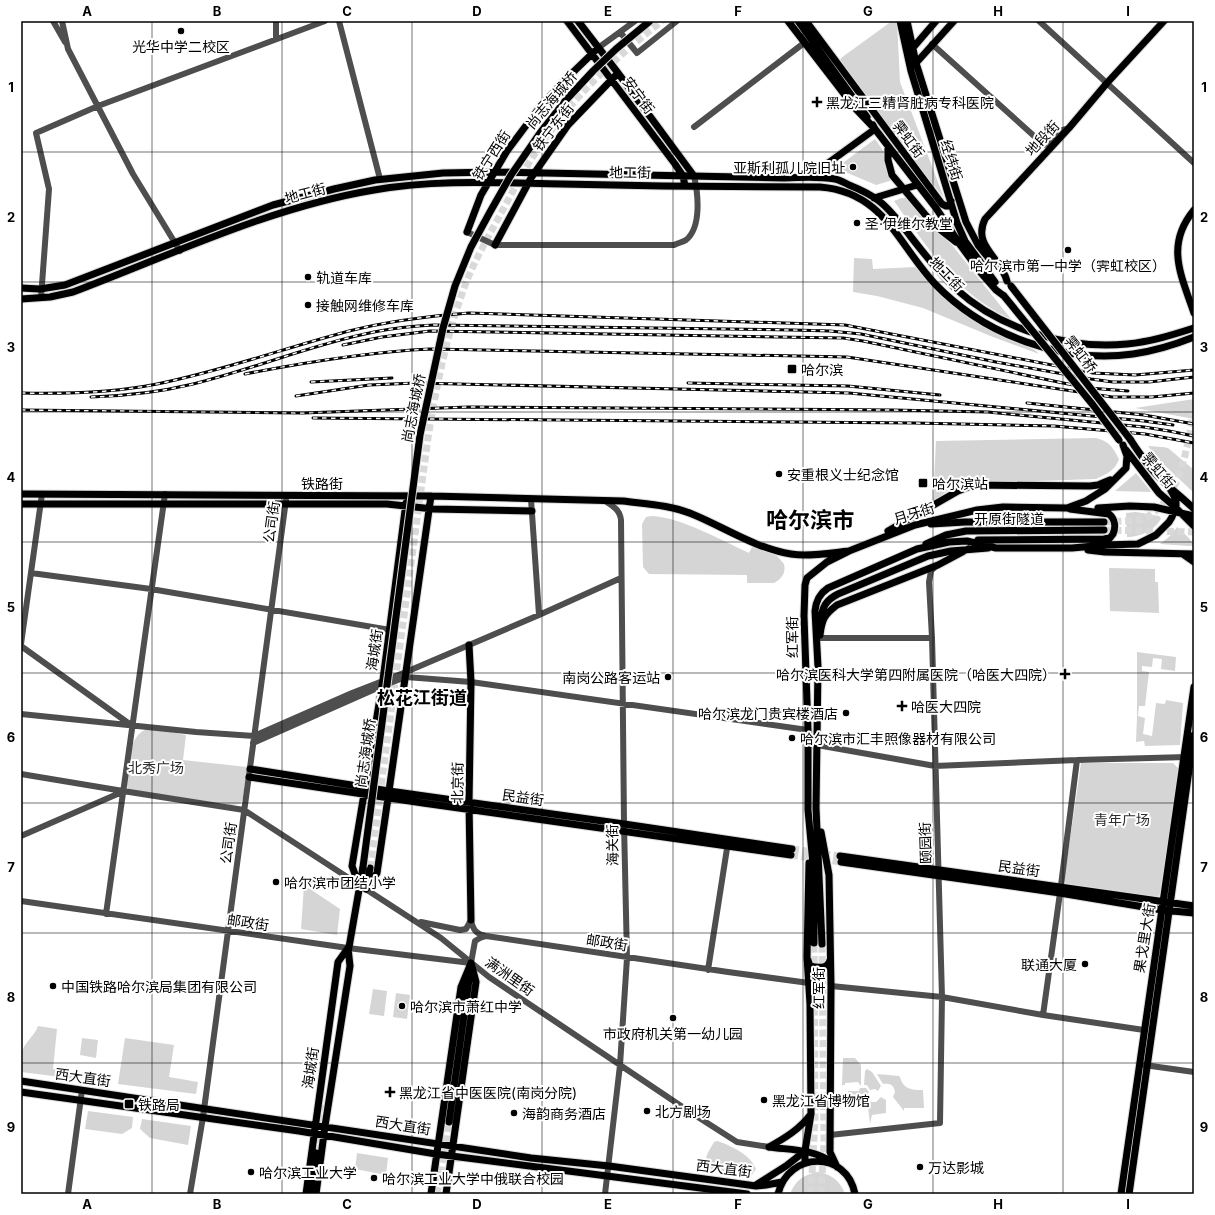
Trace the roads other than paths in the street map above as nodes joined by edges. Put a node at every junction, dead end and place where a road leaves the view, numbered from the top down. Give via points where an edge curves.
1 (53, 21) edge
2 (62, 21) edge
3 (276, 21) edge
4 (325, 21) edge
5 (339, 21) edge
6 (568, 21) edge
7 (578, 21) edge
8 (635, 21) edge
9 (650, 21) edge
10 (677, 21) edge
11 (788, 21) edge
12 (798, 21) edge
13 (806, 21) edge
14 (900, 21) edge
15 (907, 21) edge
16 (936, 21) edge
17 (954, 21) edge
18 (1039, 21) edge
19 (1164, 21) edge
20 (620, 32) junction
21 (276, 39) junction
22 (804, 43) junction
23 (932, 44) junction
24 (912, 47) junction
25 (598, 48) junction
26 (68, 49) junction
27 (592, 53) junction
28 (907, 55) junction
29 (916, 63) junction
30 (618, 73) junction
31 (612, 80) junction
32 (1107, 83) junction
33 (98, 106) junction
34 (694, 127) dead end
35 (1069, 128) junction
36 (875, 129) junction
37 (888, 146) junction
38 (1194, 163) edge
39 (820, 169) dead end
40 (495, 172) junction
41 (534, 173) junction
42 (683, 176) junction
43 (694, 176) junction
44 (380, 179) junction
45 (487, 182) junction
46 (528, 183) junction
47 (917, 185) junction
48 (685, 186) junction
49 (697, 187) junction
50 (903, 190) junction
51 (874, 198) junction
52 (951, 201) junction
53 (1194, 210) edge
54 (467, 232) joint
55 (175, 242) junction
56 (495, 245) junction
57 (961, 246) junction
58 (180, 251) junction
59 (1009, 284) junction
60 (21, 288) edge
61 (41, 289) junction
62 (1004, 296) junction
63 (41, 298) junction
64 (21, 299) edge
65 (1194, 313) edge
66 (1194, 328) edge
67 (1194, 337) edge
68 (1130, 439) joint
69 (1121, 443) junction
70 (1120, 473) junction
71 (1168, 485) junction
72 (21, 494) edge
73 (42, 494) junction
74 (165, 494) junction
75 (287, 496) junction
76 (407, 496) junction
77 (431, 496) junction
78 (531, 499) junction
79 (605, 501) junction
80 (21, 504) edge
81 (41, 504) junction
82 (163, 504) junction
83 (286, 504) junction
84 (406, 506) junction
85 (429, 508) junction
86 (1067, 508) junction
87 (1194, 509) edge
88 (532, 511) junction
89 (1178, 511) junction
90 (1194, 516) edge
91 (1104, 522) tunnel mouth
92 (915, 525) junction
93 (1194, 526) edge
94 (1104, 530) tunnel mouth
95 (878, 538) junction
96 (968, 541) junction
97 (996, 548) junction
98 (1072, 548) junction
99 (917, 549) junction
100 (968, 549) junction
101 (849, 551) junction
102 (1182, 554) junction
103 (1194, 554) edge
104 (1194, 562) edge
105 (938, 565) junction
106 (31, 573) junction
107 (621, 578) junction
108 (151, 589) junction
109 (805, 607) joint
110 (271, 609) junction
111 (540, 615) junction
112 (821, 626) junction
113 (390, 630) junction
114 (932, 638) junction
115 (818, 639) junction
116 (21, 645) edge
117 (469, 645) junction
118 (406, 675) junction
119 (471, 682) junction
120 (383, 683) junction
121 (1194, 687) edge
122 (623, 704) junction
123 (21, 714) edge
124 (132, 726) junction
125 (808, 730) junction
126 (1194, 735) edge
127 (254, 740) junction
128 (817, 745) junction
129 (1190, 757) edge
130 (1077, 760) junction
131 (935, 766) junction
132 (250, 769) junction
133 (21, 774) edge
134 (249, 777) junction
135 (366, 787) junction
136 (123, 792) junction
137 (364, 794) junction
138 (389, 795) junction
139 (469, 807) junction
140 (816, 808) junction
141 (244, 810) junction
142 (808, 810) junction
143 (624, 828) junction
144 (21, 836) edge
145 (728, 843) junction
146 (792, 852) tunnel mouth
147 (840, 859) tunnel mouth
148 (370, 868) tunnel mouth
149 (938, 873) junction
150 (359, 885) junction
151 (366, 890) junction
152 (1061, 890) junction
153 (21, 901) edge
154 (1167, 902) junction
155 (1194, 906) edge
156 (1165, 910) junction
157 (1194, 913) edge
158 (106, 914) junction
159 (471, 920) junction
160 (416, 921) junction
161 (228, 931) junction
162 (486, 936) junction
163 (814, 943) tunnel mouth
164 (822, 944) tunnel mouth
165 (348, 948) junction
166 (807, 957) junction
167 (627, 958) junction
168 (831, 958) junction
169 (471, 963) junction
170 (708, 970) junction
171 (809, 983) junction
172 (831, 986) junction
173 (942, 997) junction
174 (1043, 1015) junction
175 (1144, 1030) junction
176 (1143, 1064) junction
177 (620, 1065) junction
178 (1194, 1072) edge
179 (21, 1081) edge
180 (82, 1090) junction
181 (21, 1092) edge
182 (81, 1100) junction
183 (324, 1105) tunnel mouth
184 (204, 1109) junction
185 (811, 1114) junction
186 (203, 1117) junction
187 (449, 1122) tunnel mouth
188 (315, 1125) junction
189 (325, 1126) junction
190 (314, 1133) junction
191 (324, 1135) junction
192 (830, 1135) junction
193 (437, 1144) junction
194 (454, 1146) junction
195 (769, 1147) junction
196 (805, 1152) junction
197 (316, 1153) tunnel mouth
198 (436, 1154) junction
199 (452, 1155) junction
200 (805, 1163) junction
201 (609, 1166) junction
202 (837, 1167) junction
203 (607, 1175) junction
204 (782, 1182) junction
205 (756, 1186) junction
206 (856, 1193) edge
207 (68, 1194) edge
208 (190, 1194) edge
209 (306, 1194) edge
210 (311, 1194) edge
211 (316, 1194) edge
212 (431, 1194) edge
213 (446, 1194) edge
214 (605, 1194) edge
215 (746, 1194) edge
216 (778, 1194) edge
217 (1121, 1194) edge
218 (1129, 1194) edge

1 - 26 street
2 - 26 street
3 - 21 street
4 - 21 street
5 - 44 street
6 - 27 main road, 安宁街
7 - 25 main road, 安宁街
8 - 20 street
9 - 150 main road, 尚志海城桥, bridge via 593,71 540,133 511,175 490,212 455,286 443,328 420,435
10 - 20 street via 637,53
11 - 22 main road, 霁虹街
12 - 36 main road, 霁虹街
13 - 52 main road, 霁虹街 via 942,204 949,206
14 - 28 main road, 经纬街
15 - 24 main road, 经纬街
16 - 24 main road
17 - 23 main road
18 - 32 street
19 - 32 main road, 地段街
20 - 25 street
21 - 33 street
22 - 34 street
22 - 36 main road, 霁虹街 via 854,108
23 - 29 main road
23 - 35 street via 1044,145 1059,132
24 - 28 main road
24 - 29 main road, 经纬街
25 - 27 main road, 铁宁西街
25 - 30 main road, 安宁街
26 - 33 street
27 - 31 main road, 安宁街
27 - 40 main road, 铁宁西街 via 540,107 507,151
28 - 52 main road, 经纬街
29 - 59 main road, 经纬街 via 966,222 978,245
30 - 31 main road, 铁宁东街
30 - 43 main road, 安宁街
31 - 41 main road, 铁宁东街 via 568,125
31 - 42 main road, 安宁街
32 - 35 main road, 地段街
32 - 38 street
33 - 55 street via 132,174
33 - 61 street via 36,133 49,189
35 - 59 main road, 地段街 via 982,225 982,240 1005,273
36 - 37 main road, 霁虹街
36 - 39 main road
37 - 47 main road, 霁虹街
37 - 50 main road, 霁虹街 via 892,176
40 - 41 main road, 地工街
40 - 44 main road, 地工街 via 443,173
40 - 45 main road, 铁宁西街
41 - 42 main road, 地工街
41 - 46 main road, 铁宁东街
42 - 43 main road, 地工街
42 - 48 main road, 安宁街
43 - 49 street
43 - 51 main road, 地工街 via 821,177 855,187
44 - 55 main road, 地工街 via 273,205
45 - 46 main road, 地工街
45 - 54 main road, 铁宁西街
45 - 58 main road, 地工街 via 399,186 322,201 260,220
46 - 48 main road, 地工街
46 - 56 main road, 铁宁东街
47 - 50 main road
47 - 57 main road, 霁虹街
48 - 49 main road, 地工街
49 - 56 street via 697,221 693,232 686,240 674,245
49 - 67 main road, 地工街 via 820,187 837,188 848,193 880,213 944,293 979,320 1031,344 1077,354 1120,355 1157,350
50 - 51 main road
50 - 57 main road, 霁虹街 via 932,224
51 - 66 main road, 地工街 via 892,213 934,266 957,289 984,310 1017,327 1068,343 1109,345 1156,339
52 - 62 main road, 经纬街 via 965,241
53 - 65 main road via 1181,230 1177,250 1180,272
54 - 56 street
55 - 58 street
55 - 61 main road, 地工街 via 75,281
57 - 62 main road, 霁虹街 via 996,290
58 - 63 main road, 地工街 via 73,292
59 - 68 main road, 霁虹桥, bridge
60 - 61 main road, 地工街
61 - 63 street
62 - 69 main road, 霁虹桥, bridge
63 - 64 main road, 地工街
68 - 71 main road, 霁虹街 via 1151,468
69 - 70 main road, 月牙街 via 1127,460 1126,468
69 - 89 main road, 霁虹街 via 1159,493
70 - 86 main road, 月牙街 via 1095,496
70 - 95 main road via 1104,483 1090,486 973,485
71 - 87 main road, 霁虹街
71 - 89 main road
72 - 73 main road, 铁路街
73 - 74 main road, 铁路街
73 - 81 street
74 - 75 main road, 铁路街
74 - 82 street
75 - 76 main road, 铁路街
75 - 83 street, 公司街
76 - 77 main road, 铁路街
76 - 84 main road, 海城街
77 - 78 main road, 铁路街
77 - 85 main road
78 - 79 main road, 铁路街
78 - 88 street
79 - 101 main road, 铁路街 via 644,503 684,511 788,554 813,555
79 - 107 street, 海关街 via 617,510 620,516
80 - 81 main road, 铁路街
81 - 82 main road, 铁路街
81 - 106 street
82 - 83 main road, 铁路街
82 - 108 street
83 - 84 main road, 铁路街
83 - 110 street, 公司街
84 - 85 main road, 铁路街
84 - 113 main road, 海城街
85 - 88 main road, 铁路街
85 - 118 main road
86 - 89 main road, 月牙街 via 1145,506
86 - 92 main road, 月牙街 via 1003,507 977,510
86 - 96 main road via 1110,514 1114,522 1114,534 1104,539
88 - 111 street
89 - 90 main road, 月牙街
89 - 93 main road, 霁虹街
89 - 98 main road via 1159,532 1142,543
91 - 92 main road via 965,522
92 - 95 main road, 月牙街
94 - 99 main road, 开原街隧道 via 966,531 946,535
95 - 101 main road, 月牙街
96 - 97 main road
96 - 99 main road
97 - 98 main road
97 - 100 main road
98 - 102 main road via 1105,552
99 - 115 main road via 824,591 818,598 815,611
100 - 105 main road
100 - 112 main road via 928,556 832,597 823,608
101 - 109 main road, 月牙街 via 827,562 807,578
102 - 103 main road
102 - 104 main road
105 - 112 main road via 837,605 824,616
105 - 114 street, 颐园街 via 932,571 929,582
106 - 108 street
106 - 116 street
107 - 111 street
107 - 122 street, 海关街
108 - 110 street
108 - 124 street
109 - 125 main road, 红军街
110 - 113 street
110 - 127 street, 公司街
111 - 117 street
112 - 115 main road
113 - 120 main road, 海城街
114 - 115 street
114 - 131 street, 颐园街
115 - 128 main road, 红军街
116 - 124 street
117 - 118 street
117 - 119 main road, 北京街
118 - 119 street
118 - 120 street
118 - 138 main road
119 - 122 street
119 - 139 main road, 北京街
120 - 127 street
120 - 135 main road, 海城街
121 - 129 main road, 果戈里大街
122 - 125 street
122 - 143 street, 海关街
123 - 124 street
124 - 127 street
124 - 136 street
125 - 142 main road, 红军街
126 - 129 main road, 果戈里大街
127 - 132 street, 公司街
128 - 131 street
128 - 140 main road, 红军街
129 - 130 street
129 - 154 main road, 果戈里大街
130 - 131 street
130 - 152 street
131 - 149 street, 颐园街
132 - 134 street, 公司街
132 - 135 main road, 民益街
133 - 136 street
134 - 137 main road, 民益街
134 - 141 street, 公司街
135 - 137 main road, 海城街
135 - 138 main road, 民益街
136 - 141 street
136 - 144 street
136 - 158 street
137 - 138 main road, 民益街
137 - 150 main road, 海城街 via 352,866
138 - 139 main road, 民益街
138 - 151 main road via 376,873
139 - 143 main road, 民益街
139 - 159 main road, 北京街
140 - 164 main road, 红军街
140 - 168 main road, 红军街 via 829,875
141 - 150 street, 满洲里街
141 - 161 street, 公司街
142 - 163 main road, 红军街 via 814,875
142 - 166 main road, 红军街
143 - 145 main road, 民益街
143 - 167 street, 海关街
145 - 146 main road, 民益街
145 - 170 street
147 - 149 main road, 民益街
148 - 151 main road
149 - 152 main road, 民益街
149 - 173 street, 颐园街
150 - 151 street, 满洲里街
150 - 165 main road, 海城街
151 - 160 street, 满洲里街
152 - 154 main road, 民益街
152 - 156 main road, 民益街
152 - 174 street
153 - 158 street, 邮政街
154 - 155 main road, 民益街
154 - 156 main road, 果戈里大街
156 - 157 main road, 民益街
156 - 175 main road, 果戈里大街
156 - 176 main road, 果戈里大街
158 - 161 street, 邮政街
159 - 160 street via 466,929 460,930
159 - 162 street via 476,933
160 - 169 street, 满洲里街
161 - 165 street, 邮政街
161 - 184 street, 公司街
162 - 167 street, 邮政街
162 - 169 street via 475,941
165 - 169 street, 邮政街
165 - 183 main road, 海城街
165 - 188 main road, 海城街 via 338,962
165 - 189 main road, 海城街 via 350,966
166 - 168 main road via 810,966 821,967 827,966
166 - 171 main road, 红军街
167 - 170 street, 邮政街
167 - 177 street, 海关街
168 - 172 main road, 红军街
169 - 177 street, 满洲里街
169 - 187 main road
169 - 193 main road via 461,987
169 - 194 main road via 476,982
170 - 171 street, 邮政街
171 - 185 main road, 红军街
172 - 173 street
172 - 192 main road, 红军街
173 - 174 street
173 - 192 street, 颐园街 via 940,1123
174 - 175 street
175 - 176 main road, 果戈里大街
176 - 178 street
176 - 217 main road, 果戈里大街
176 - 218 main road, 果戈里大街
177 - 195 street, 满洲里街 via 737,1142
177 - 201 street, 海关街
179 - 180 main road, 西大直街
180 - 182 street
180 - 184 main road, 西大直街
181 - 182 main road, 西大直街
182 - 186 main road, 西大直街
182 - 207 street
184 - 186 street, 公司街
184 - 188 main road, 西大直街
185 - 195 main road via 793,1133
185 - 196 main road, 红军街
186 - 190 main road, 西大直街
186 - 208 street, 公司街
188 - 189 main road, 西大直街
188 - 190 main road, 海城街
189 - 191 main road, 海城街
189 - 193 main road, 西大直街
190 - 191 main road, 西大直街
190 - 209 main road, 海城街
191 - 198 main road, 西大直街
191 - 211 main road, 海城街
192 - 202 main road, 红军街 via 830,1152
193 - 194 main road, 西大直街
193 - 198 main road
194 - 199 main road
194 - 201 main road, 西大直街 via 531,1158
195 - 196 main road
196 - 200 main road, 红军街
196 - 202 main road via 821,1156
196 - 205 main road
197 - 210 main road
198 - 199 main road, 西大直街
198 - 212 main road
199 - 203 main road, 西大直街
199 - 213 main road
200 - 202 main road via 822,1162
200 - 204 main road via 792,1170
201 - 203 street, 海关街
201 - 205 main road, 西大直街
202 - 206 main road via 848,1177
203 - 214 street, 海关街
203 - 215 main road, 西大直街
204 - 205 main road, 西大直街
204 - 216 main road

